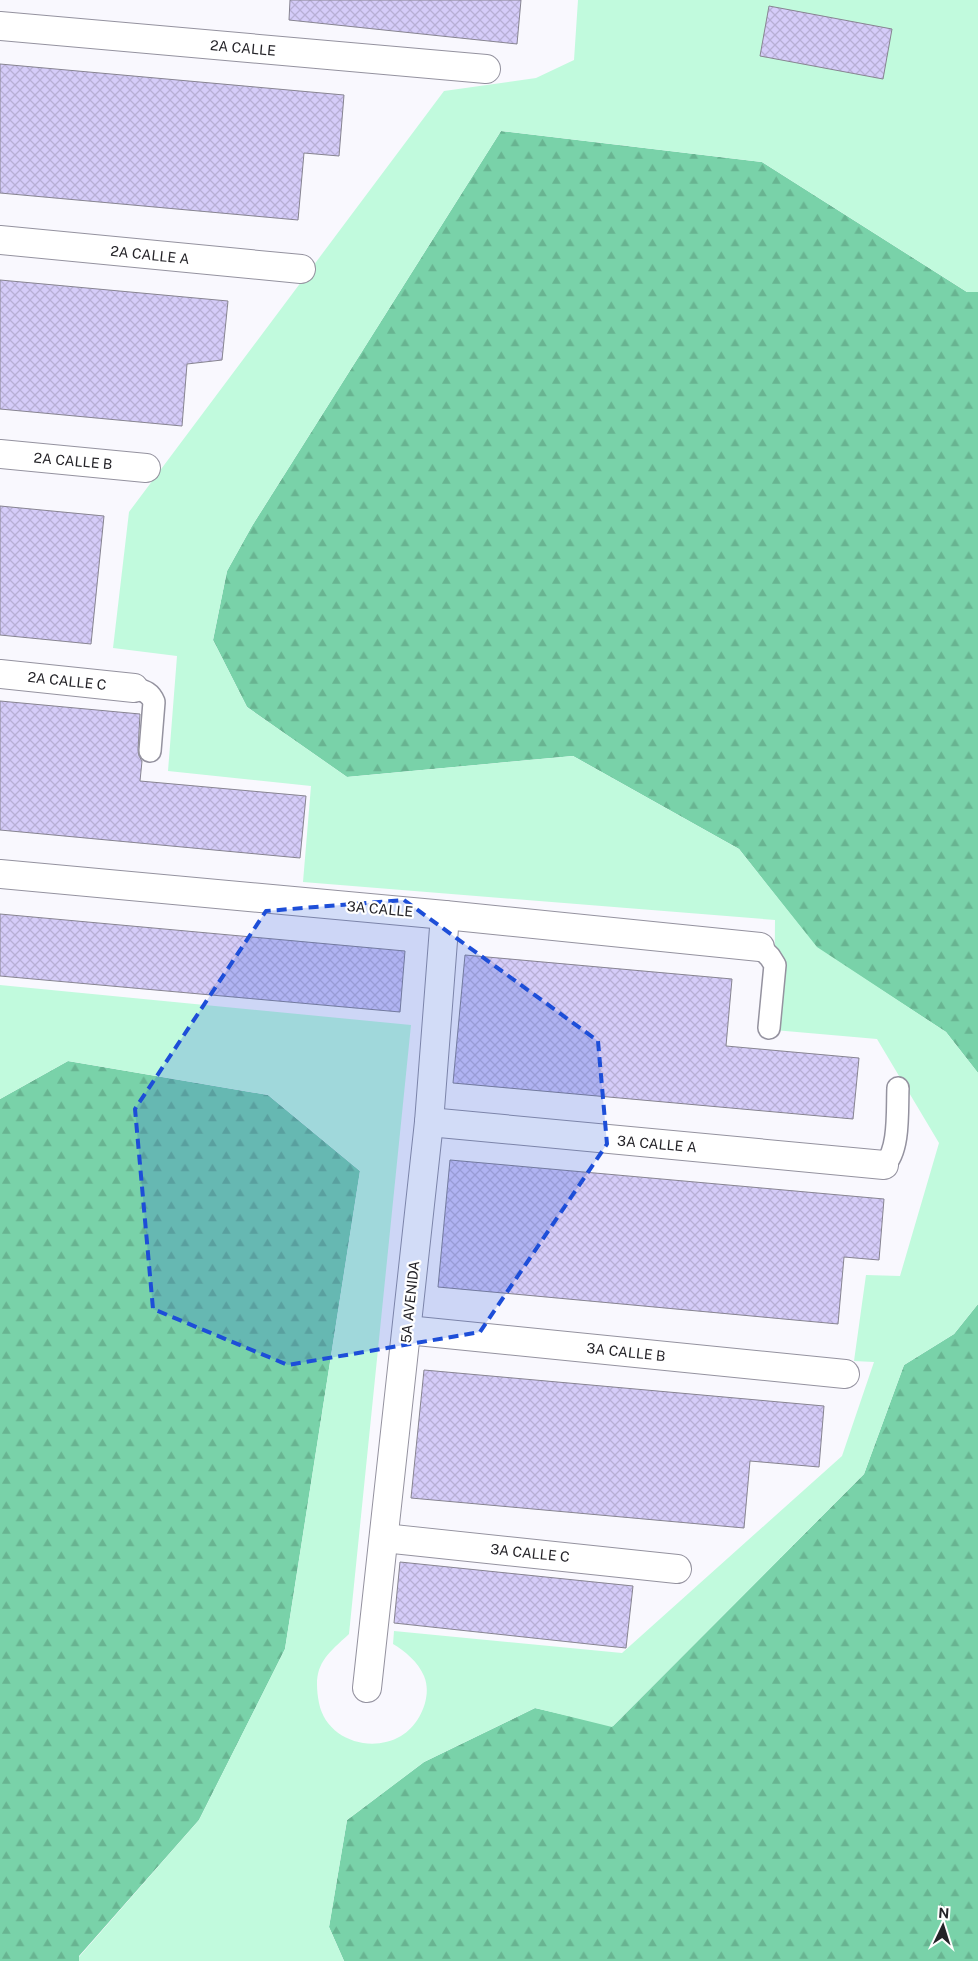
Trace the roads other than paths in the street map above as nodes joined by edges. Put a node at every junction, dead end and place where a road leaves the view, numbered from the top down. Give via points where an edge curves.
1 (0, 26) edge
2 (486, 69) dead end
3 (0, 240) edge
4 (301, 269) dead end
5 (0, 454) edge
6 (146, 468) dead end
7 (0, 674) edge
8 (134, 688) joint
9 (150, 751) dead end
10 (0, 874) edge
11 (445, 915) junction
12 (760, 947) joint
13 (769, 1028) dead end
14 (898, 1088) dead end
15 (429, 1122) junction
16 (884, 1165) joint
17 (407, 1330) junction
18 (845, 1374) dead end
19 (384, 1538) junction
20 (677, 1569) dead end
21 (367, 1688) dead end

1 - 2 street, 2A CALLE
3 - 4 street, 2A CALLE A
5 - 6 street, 2A CALLE B
7 - 8 street, 2A CALLE C
8 - 9 lane via 147,692 154,702
10 - 11 street, 3A CALLE
11 - 12 street, 3A CALLE
11 - 15 street, 5A AVENIDA
12 - 13 lane via 775,965
14 - 16 lane via 895,1139 890,1160
15 - 16 street, 3A CALLE A
15 - 17 street, 5A AVENIDA
17 - 18 street, 3A CALLE B
17 - 19 street, 5A AVENIDA
19 - 20 street, 3A CALLE C
19 - 21 street, 5A AVENIDA

